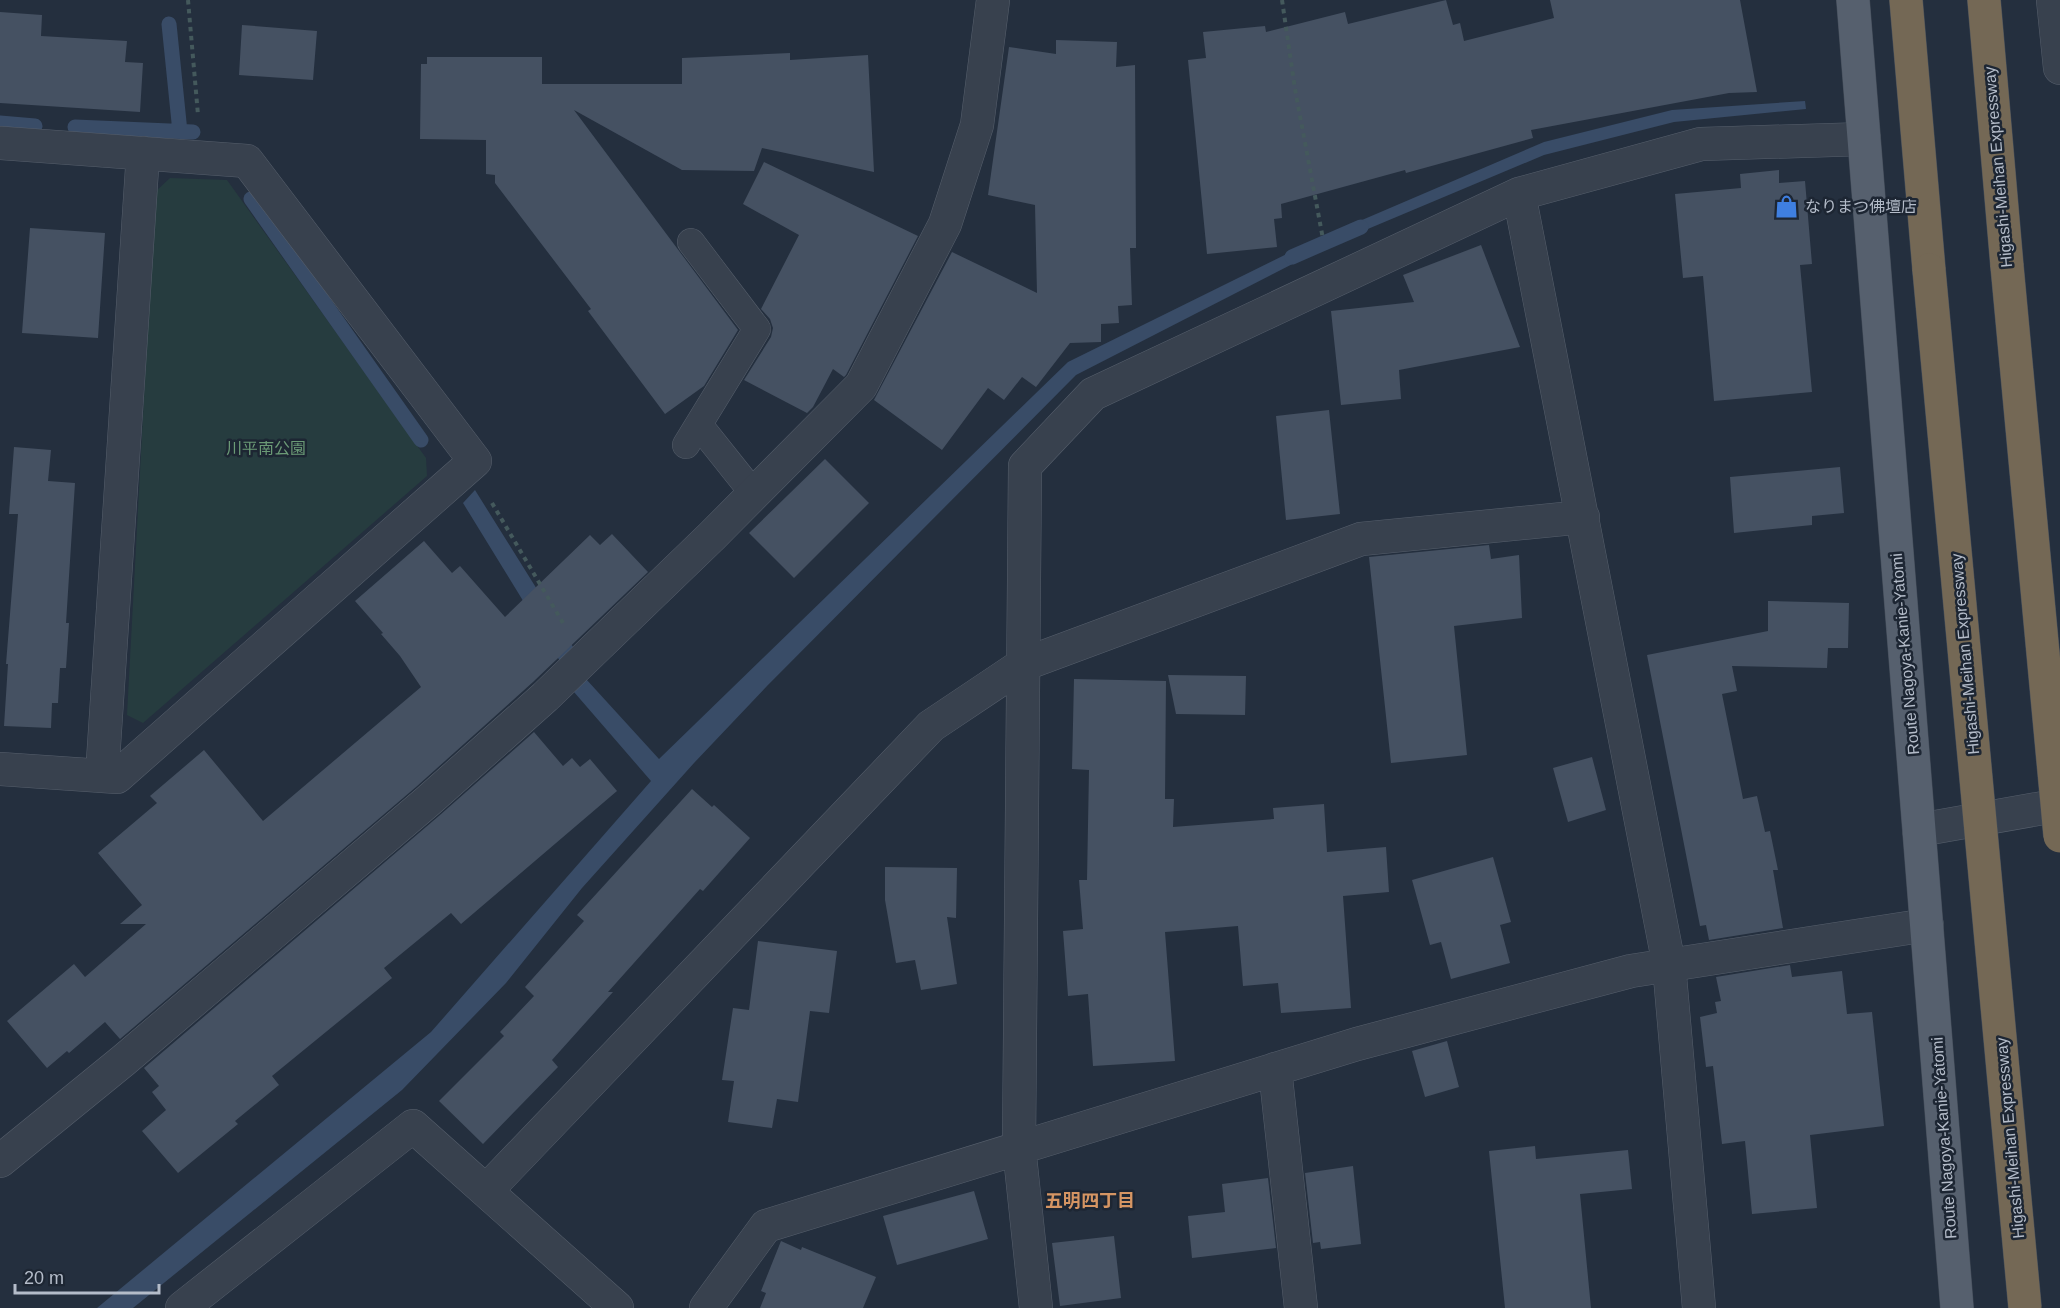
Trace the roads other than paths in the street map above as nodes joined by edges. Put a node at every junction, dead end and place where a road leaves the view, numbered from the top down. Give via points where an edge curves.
1 (993, 0) edge
2 (1853, 0) edge
3 (1906, 0) edge
4 (1984, 0) edge
5 (2053, 0) edge
6 (2060, 68) edge
7 (1864, 139) junction
8 (0, 143) edge
9 (143, 153) junction
10 (1519, 194) junction
11 (691, 242) dead end
12 (754, 494) junction
13 (1583, 517) junction
14 (1023, 665) junction
15 (0, 769) edge
16 (102, 776) junction
17 (2060, 805) edge
18 (1919, 830) junction
19 (2060, 837) edge
20 (1927, 925) junction
21 (1669, 965) junction
22 (1275, 1069) junction
23 (1019, 1148) junction
24 (0, 1161) edge
25 (486, 1191) junction
26 (182, 1308) edge
27 (616, 1308) edge
28 (706, 1308) edge
29 (1036, 1308) edge
30 (1301, 1308) edge
31 (1699, 1308) edge
32 (1957, 1308) edge
33 (2025, 1308) edge

1 - 12 street via 977,125 945,224 861,386
2 - 7 main road, Route Nagoya-Kanie-Yatomi
3 - 33 highway, Higashi-Meihan Expressway, bridge
4 - 19 highway, Higashi-Meihan Expressway, bridge
5 - 6 street
7 - 10 street via 1701,144
7 - 18 main road, Route Nagoya-Kanie-Yatomi
8 - 9 street
9 - 16 street
9 - 16 street via 247,161 475,461 117,777
10 - 13 street
10 - 14 street via 1093,394 1025,466
11 - 12 lane via 758,329 692,435
12 - 24 street via 545,697 428,801
13 - 14 street via 1361,539
13 - 21 street
14 - 23 street
14 - 25 street via 932,726
15 - 16 street
17 - 18 street
18 - 20 main road, Route Nagoya-Kanie-Yatomi
20 - 21 street
20 - 32 main road, Route Nagoya-Kanie-Yatomi
21 - 22 street via 1631,971
21 - 31 street
22 - 23 street
22 - 30 street
23 - 28 street via 766,1226
23 - 29 street
25 - 26 street via 413,1126
25 - 27 street

